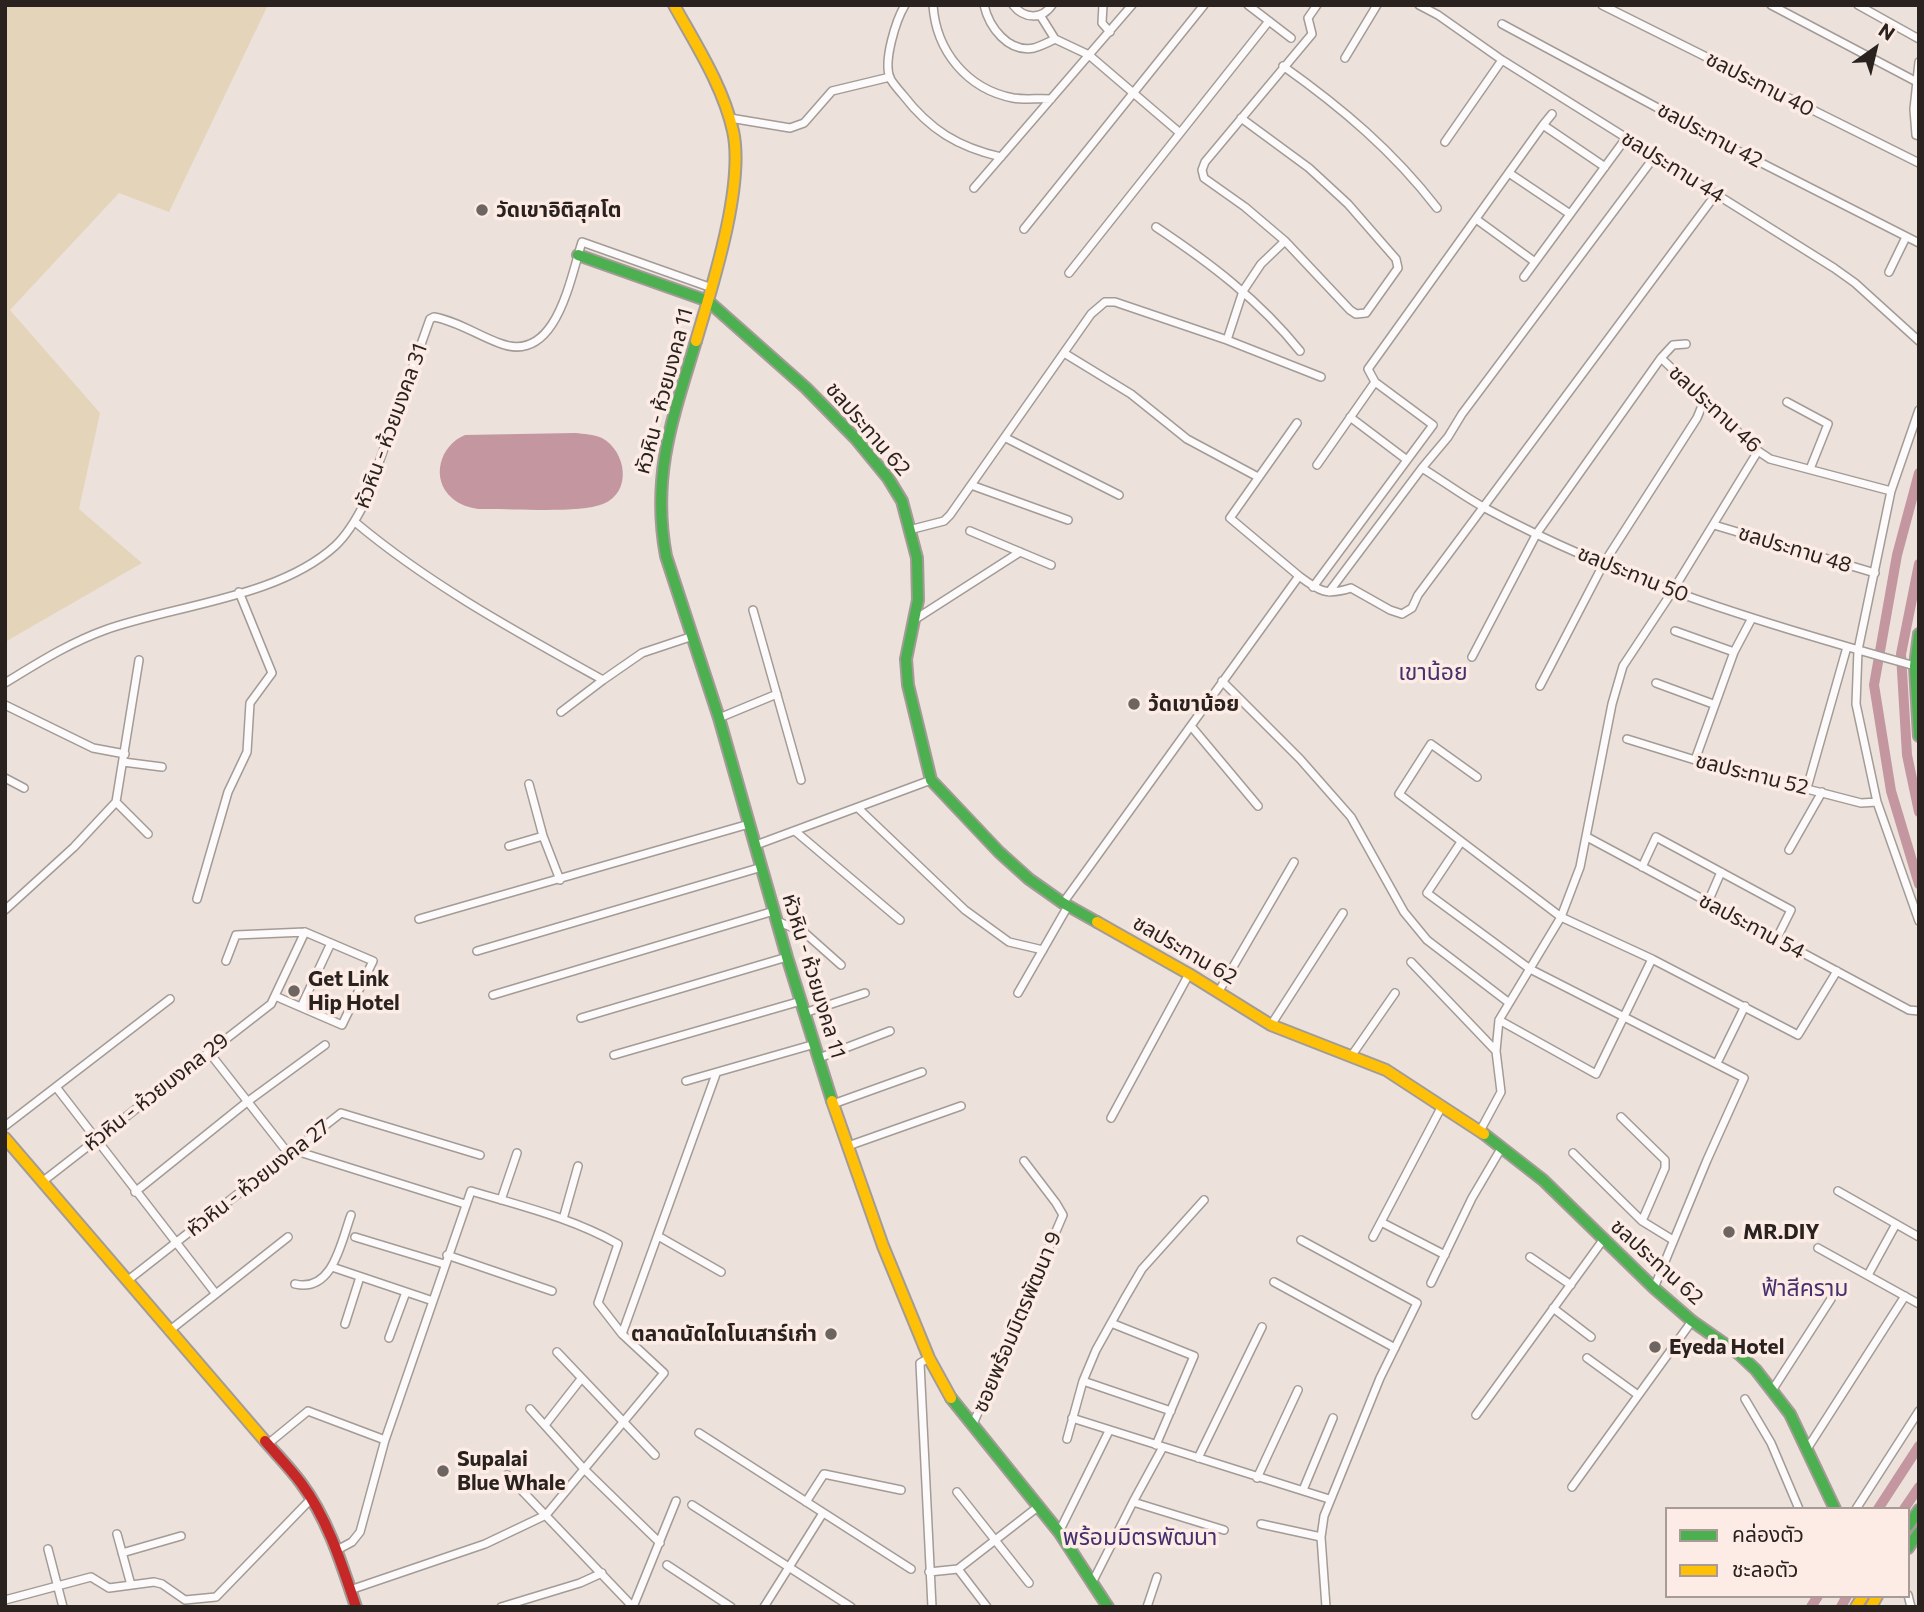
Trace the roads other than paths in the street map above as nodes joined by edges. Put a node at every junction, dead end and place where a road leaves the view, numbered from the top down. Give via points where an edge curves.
1 (674, 5) edge
2 (905, 5) edge
3 (933, 5) edge
4 (984, 5) edge
5 (1013, 5) edge
6 (1052, 5) edge
7 (1103, 5) edge
8 (1132, 5) edge
9 (1204, 5) edge
10 (1248, 5) edge
11 (1317, 5) edge
12 (1377, 5) edge
13 (1419, 5) edge
14 (1602, 5) edge
15 (1771, 5) edge
16 (1793, 5) edge
17 (1858, 5) edge
18 (1040, 15) junction
19 (1789, 15) junction
20 (1269, 21) junction
21 (1502, 24) dead end
22 (1110, 32) junction
23 (1291, 38) dead end
24 (1055, 39) junction
25 (1919, 39) edge
26 (1089, 55) junction
27 (1345, 58) dead end
28 (1502, 61) junction
29 (1919, 62) edge
30 (1283, 66) junction
31 (890, 77) junction
32 (1917, 82) junction
33 (1134, 93) junction
34 (1051, 99) junction
35 (1552, 114) dead end
36 (730, 118) junction
37 (1241, 118) junction
38 (1543, 125) junction
39 (1180, 134) junction
40 (1919, 136) edge
41 (1626, 138) junction
42 (1445, 142) dead end
43 (1655, 156) junction
44 (1001, 157) junction
45 (1919, 163) edge
46 (1605, 167) junction
47 (1509, 173) junction
48 (974, 188) dead end
49 (1716, 194) junction
50 (1437, 208) dead end
51 (1570, 215) junction
52 (1476, 219) junction
53 (1156, 228) dead end
54 (1024, 229) dead end
55 (1906, 237) junction
56 (1285, 242) junction
57 (1919, 243) edge
58 (578, 255) junction
59 (1535, 262) junction
60 (1889, 272) dead end
61 (1069, 273) dead end
62 (1524, 277) dead end
63 (712, 288) junction
64 (1243, 291) junction
65 (708, 301) junction
66 (1227, 340) junction
67 (1919, 341) edge
68 (1686, 344) dead end
69 (1300, 351) dead end
70 (1064, 353) junction
71 (1661, 358) junction
72 (1321, 377) dead end
73 (1374, 382) junction
74 (1704, 401) junction
75 (1787, 402) dead end
76 (1919, 410) edge
77 (1350, 417) junction
78 (1297, 423) dead end
79 (1006, 438) junction
80 (1758, 451) junction
81 (1407, 460) junction
82 (1317, 465) dead end
83 (1422, 468) junction
84 (1810, 470) junction
85 (1258, 477) junction
86 (971, 485) junction
87 (1891, 491) junction
88 (1119, 495) dead end
89 (1483, 507) junction
90 (1068, 520) dead end
91 (355, 522) junction
92 (1714, 525) junction
93 (909, 530) junction
94 (970, 531) dead end
95 (1537, 533) junction
96 (1020, 552) junction
97 (1604, 563) junction
98 (1051, 565) dead end
99 (1875, 573) junction
100 (1299, 576) junction
101 (1313, 587) junction
102 (239, 592) junction
103 (1329, 592) junction
104 (1672, 592) junction
105 (753, 610) dead end
106 (1752, 618) junction
107 (913, 620) junction
108 (1675, 631) dead end
109 (1919, 634) edge
110 (693, 636) junction
111 (1847, 647) junction
112 (1858, 650) junction
113 (1734, 652) junction
114 (1472, 657) dead end
115 (139, 660) dead end
116 (1915, 666) junction
117 (603, 680) junction
118 (1222, 681) junction
119 (5, 683) edge
120 (1656, 683) dead end
121 (1540, 686) dead end
122 (777, 694) junction
123 (1713, 704) junction
124 (5, 705) edge
125 (561, 712) dead end
126 (719, 718) junction
127 (1191, 726) junction
128 (1919, 736) edge
129 (1627, 739) dead end
130 (124, 758) junction
131 (1695, 760) junction
132 (162, 768) dead end
133 (1477, 777) dead end
134 (5, 778) edge
135 (802, 780) dead end
136 (931, 780) junction
137 (529, 784) dead end
138 (24, 788) dead end
139 (1807, 788) junction
140 (1822, 792) junction
141 (1877, 802) junction
142 (116, 803) junction
143 (1258, 806) dead end
144 (858, 808) junction
145 (749, 824) junction
146 (795, 831) junction
147 (148, 834) dead end
148 (543, 836) junction
149 (1587, 837) junction
150 (1461, 842) junction
151 (756, 845) junction
152 (509, 846) dead end
153 (1789, 850) dead end
154 (1294, 862) dead end
155 (762, 867) junction
156 (1642, 867) junction
157 (1721, 872) junction
158 (560, 880) junction
159 (197, 899) dead end
160 (1708, 902) junction
161 (1065, 904) junction
162 (5, 910) edge
163 (1343, 913) dead end
164 (776, 916) junction
165 (1561, 917) junction
166 (419, 919) dead end
167 (900, 920) dead end
168 (1919, 921) edge
169 (305, 932) junction
170 (1776, 940) junction
171 (331, 943) junction
172 (1043, 950) junction
173 (477, 951) dead end
174 (787, 957) junction
175 (1651, 959) junction
176 (226, 961) dead end
177 (1411, 962) dead end
178 (841, 965) dead end
179 (1531, 969) junction
180 (1838, 971) junction
181 (1189, 974) junction
182 (1219, 991) junction
183 (865, 993) dead end
184 (1018, 993) dead end
185 (1395, 993) dead end
186 (493, 995) dead end
187 (170, 999) dead end
188 (273, 1000) junction
189 (801, 1001) junction
190 (1508, 1002) junction
191 (1745, 1006) junction
192 (301, 1007) junction
193 (1919, 1011) edge
194 (804, 1013) junction
195 (1624, 1017) junction
196 (581, 1018) dead end
197 (1499, 1020) junction
198 (1271, 1025) junction
199 (890, 1031) dead end
200 (815, 1044) junction
201 (325, 1045) dead end
202 (208, 1051) junction
203 (1496, 1051) junction
204 (614, 1055) dead end
205 (1352, 1055) junction
206 (819, 1058) junction
207 (1717, 1063) junction
208 (922, 1072) dead end
209 (716, 1074) junction
210 (685, 1081) dead end
211 (56, 1087) junction
212 (247, 1102) junction
213 (834, 1104) junction
214 (961, 1106) dead end
215 (1441, 1106) junction
216 (1621, 1117) dead end
217 (1111, 1118) dead end
218 (5, 1126) edge
219 (1480, 1130) junction
220 (5, 1138) edge
221 (95, 1140) junction
222 (848, 1146) junction
223 (1502, 1147) junction
224 (290, 1151) junction
225 (517, 1153) dead end
226 (1573, 1153) dead end
227 (480, 1155) dead end
228 (1024, 1161) dead end
229 (578, 1166) dead end
230 (42, 1182) junction
231 (1838, 1191) dead end
232 (135, 1192) junction
233 (501, 1200) junction
234 (1204, 1200) dead end
235 (465, 1204) junction
236 (351, 1214) dead end
237 (563, 1219) junction
238 (1642, 1221) junction
239 (1381, 1222) junction
240 (1896, 1224) junction
241 (658, 1236) junction
242 (288, 1237) dead end
243 (355, 1237) dead end
244 (1373, 1237) dead end
245 (1919, 1237) edge
246 (1301, 1240) dead end
247 (1603, 1240) junction
248 (1673, 1240) junction
249 (175, 1242) junction
250 (1818, 1248) dead end
251 (447, 1255) junction
252 (1445, 1255) junction
253 (1530, 1257) dead end
254 (444, 1264) junction
255 (332, 1268) junction
256 (721, 1272) dead end
257 (1868, 1275) junction
258 (360, 1277) junction
259 (127, 1281) junction
260 (1274, 1282) dead end
261 (1431, 1283) dead end
262 (295, 1284) dead end
263 (1571, 1285) junction
264 (1654, 1288) junction
265 (552, 1291) dead end
266 (406, 1292) junction
267 (216, 1294) junction
268 (1905, 1297) junction
269 (1831, 1299) dead end
270 (433, 1301) junction
271 (1919, 1304) edge
272 (1553, 1308) junction
273 (1692, 1321) junction
274 (1111, 1323) junction
275 (345, 1324) dead end
276 (1262, 1327) dead end
277 (169, 1331) junction
278 (622, 1334) junction
279 (1591, 1337) dead end
280 (389, 1338) dead end
281 (1395, 1348) junction
282 (557, 1352) dead end
283 (929, 1358) junction
284 (1587, 1358) dead end
285 (581, 1379) junction
286 (1083, 1381) junction
287 (1773, 1389) junction
288 (1298, 1390) dead end
289 (1638, 1395) junction
290 (1745, 1399) dead end
291 (530, 1409) dead end
292 (1171, 1411) junction
293 (1919, 1411) edge
294 (1476, 1415) dead end
295 (1072, 1418) junction
296 (1333, 1418) dead end
297 (623, 1423) junction
298 (973, 1424) junction
299 (545, 1425) junction
300 (1109, 1431) junction
301 (699, 1433) dead end
302 (1066, 1439) dead end
303 (385, 1440) junction
304 (269, 1443) junction
305 (1160, 1446) junction
306 (1807, 1449) junction
307 (655, 1455) dead end
308 (1198, 1458) junction
309 (584, 1469) junction
310 (507, 1475) dead end
311 (1257, 1478) junction
312 (1572, 1487) dead end
313 (901, 1490) dead end
314 (1303, 1490) junction
315 (957, 1492) dead end
316 (312, 1499) junction
317 (1329, 1499) junction
318 (676, 1502) dead end
319 (806, 1502) junction
320 (1133, 1502) junction
321 (692, 1505) dead end
322 (1039, 1506) junction
323 (1798, 1507) edge
324 (1834, 1507) edge
325 (1857, 1507) edge
326 (823, 1513) junction
327 (546, 1515) junction
328 (1261, 1524) dead end
329 (1224, 1530) dead end
330 (1059, 1532) junction
331 (117, 1534) dead end
332 (181, 1536) dead end
333 (1321, 1536) junction
334 (996, 1541) junction
335 (660, 1543) junction
336 (48, 1549) dead end
337 (337, 1550) junction
338 (122, 1553) junction
339 (667, 1565) dead end
340 (789, 1568) junction
341 (911, 1569) dead end
342 (958, 1569) junction
343 (929, 1572) junction
344 (601, 1573) junction
345 (1157, 1577) dead end
346 (1094, 1581) junction
347 (1029, 1583) dead end
348 (57, 1585) junction
349 (131, 1585) junction
350 (351, 1590) junction
351 (216, 1597) junction
352 (5, 1600) edge
353 (62, 1607) edge
354 (219, 1607) edge
355 (356, 1607) edge
356 (501, 1607) edge
357 (633, 1607) edge
358 (731, 1607) edge
359 (764, 1607) edge
360 (851, 1607) edge
361 (932, 1607) edge
362 (987, 1607) edge
363 (1108, 1607) edge
364 (1147, 1607) edge
365 (1326, 1607) edge

1 - 36 street, หัวหิน - ห้วยมงคล 11
2 - 31 street via 890,45
3 - 34 street via 938,37 959,69 975,83 1014,98
4 - 24 street via 997,34 1012,45 1032,48
5 - 18 street via 1024,15
6 - 18 street
7 - 22 street via 1102,23
8 - 22 street
9 - 33 street
10 - 20 street
11 - 30 street via 1308,18 1312,34
12 - 27 street
13 - 28 street, ชลประทาน 44
14 - 45 street, ชลประทาน 40
15 - 19 street
16 - 19 street
17 - 25 street
18 - 24 street
19 - 32 street
20 - 23 street
20 - 39 street
21 - 55 street, ชลประทาน 42
22 - 26 street
24 - 26 street
26 - 33 street
26 - 34 street
28 - 41 street, ชลประทาน 44
28 - 42 street
29 - 32 street
30 - 37 street
30 - 50 street via 1376,139
31 - 36 street via 832,91 804,123 790,128
31 - 44 street via 918,114 944,135 971,150
32 - 40 street via 1914,109
33 - 39 street
33 - 54 street
34 - 44 street
35 - 38 street
36 - 63 street, หัวหิน - ห้วยมงคล 11 via 737,176
37 - 56 street via 1205,162 1204,178
37 - 56 street via 1309,168 1348,204 1396,259 1398,268 1369,310 1356,314
38 - 46 street
38 - 47 street
39 - 61 street
41 - 43 street, ชลประทาน 44
41 - 46 street
43 - 49 street, ชลประทาน 44
43 - 83 street
44 - 48 street
46 - 51 street
47 - 51 street
47 - 52 street
49 - 67 street, ชลประทาน 44 via 1844,276
49 - 89 street
51 - 59 street
52 - 59 street
52 - 73 street via 1368,369
53 - 64 street
55 - 57 street, ชลประทาน 42
55 - 60 street
56 - 64 street via 1261,264
58 - 63 street via 582,242
58 - 65 street
58 - 91 street, หัวหิน - ห้วยมงคล 31 via 559,313 534,344 502,345 450,321 430,319
59 - 62 street
63 - 65 street, หัวหิน - ห้วยมงคล 11
64 - 66 street
64 - 69 street
65 - 93 street, ชลประทาน 62 via 856,439 902,501
65 - 110 street, หัวหิน - ห้วยมงคล 11 via 672,422 658,488 660,533
66 - 70 street via 1105,302
66 - 72 street
68 - 71 street via 1673,345
70 - 79 street
70 - 85 street via 1132,394 1186,439
71 - 74 street, ชลประทาน 46
71 - 95 street
73 - 77 street
73 - 81 street via 1433,425
74 - 80 street, ชลประทาน 46
74 - 97 street
75 - 84 street via 1828,424
76 - 87 street
77 - 81 street
77 - 82 street
78 - 85 street
79 - 86 street
79 - 88 street
80 - 84 street, ชลประทาน 46
80 - 92 street
81 - 101 street
83 - 89 street, ชลประทาน 50
83 - 103 street
84 - 87 street, ชลประทาน 46
85 - 100 street via 1230,518
86 - 90 street
86 - 93 street via 944,521
87 - 99 street
89 - 95 street, ชลประทาน 50
89 - 103 street via 1407,612 1390,610 1351,588
91 - 102 street, หัวหิน - ห้วยมงคล 31 via 312,564
91 - 117 street via 471,605
92 - 99 street, ชลประทาน 48
92 - 104 street
93 - 107 street, ชลประทาน 62 via 919,581
94 - 96 street
95 - 97 street, ชลประทาน 50
95 - 114 street
96 - 98 street
96 - 107 street
97 - 104 street, ชลประทาน 50
97 - 121 street
99 - 112 street
100 - 101 street
100 - 118 street
101 - 103 street
102 - 119 street, หัวหิน - ห้วยมงคล 31 via 106,630 66,646
102 - 159 street via 272,673 250,703 247,752 228,792
104 - 106 street, ชลประทาน 50
104 - 149 street via 1623,666
105 - 122 street
106 - 111 street, ชลประทาน 50
106 - 113 street
107 - 136 street, ชลประทาน 62 via 906,659 908,685
108 - 113 street
109 - 116 street
110 - 117 street via 642,653
110 - 126 street, หัวหิน - ห้วยมงคล 11
111 - 112 street, ชลประทาน 50
111 - 139 street
112 - 116 street, ชลประทาน 50
112 - 141 street via 1856,704
113 - 123 street
115 - 130 street
116 - 128 street
117 - 125 street
118 - 127 street
118 - 190 street via 1351,817 1404,912 1427,940
120 - 123 street
122 - 126 street
122 - 135 street
123 - 131 street
124 - 130 street
126 - 145 street, หัวหิน - ห้วยมงคล 11
127 - 143 street
127 - 161 street
129 - 131 street, ชลประทาน 52
130 - 132 street
130 - 142 street
131 - 139 street, ชลประทาน 52
133 - 150 street via 1433,743 1399,794
134 - 138 street
136 - 144 street
136 - 161 street, ชลประทาน 62 via 999,852
137 - 148 street
139 - 140 street, ชลประทาน 52
140 - 141 street, ชลประทาน 52 via 1861,803
140 - 153 street
141 - 168 street
142 - 147 street
142 - 162 street
144 - 146 street
144 - 172 street via 965,911 1009,942
145 - 151 street, หัวหิน - ห้วยมงคล 11
145 - 158 street
146 - 151 street
146 - 167 street
148 - 152 street
148 - 158 street
149 - 156 street, ชลประทาน 54
149 - 165 street
150 - 165 street
150 - 179 street via 1427,893
151 - 155 street, หัวหิน - ห้วยมงคล 11
154 - 182 street
155 - 164 street, หัวหิน - ห้วยมงคล 11
155 - 173 street
156 - 157 street via 1656,837
156 - 160 street, ชลประทาน 54
157 - 160 street
157 - 170 street via 1791,910
158 - 166 street
160 - 170 street, ชลประทาน 54
161 - 172 street
161 - 181 street, ชลประทาน 62
163 - 198 street
164 - 174 street, หัวหิน - ห้วยมงคล 11
164 - 178 street via 805,933
164 - 186 street
165 - 175 street
165 - 179 street
169 - 171 street
169 - 176 street via 236,935
169 - 188 street
170 - 180 street, ชลประทาน 54
171 - 192 street
171 - 192 street via 373,961 342,1026
172 - 184 street
174 - 189 street, หัวหิน - ห้วยมงคล 11
174 - 196 street
175 - 191 street
175 - 195 street
177 - 203 street
179 - 190 street
179 - 195 street
180 - 191 street via 1798,1035
180 - 193 street, ชลประทาน 54 via 1909,1010
181 - 182 street, ชลประทาน 62
181 - 217 street
182 - 198 street, ชลประทาน 62
183 - 194 street
185 - 205 street
187 - 211 street
188 - 192 street
188 - 202 street, หัวหิน - ห้วยมงคล 29
189 - 194 street, หัวหิน - ห้วยมงคล 11
189 - 204 street
190 - 197 street
191 - 207 street
194 - 200 street, หัวหิน - ห้วยมงคล 11
195 - 197 street via 1596,1074
195 - 207 street
197 - 203 street
198 - 205 street, ชลประทาน 62
199 - 206 street
200 - 206 street, หัวหิน - ห้วยมงคล 11
200 - 209 street
201 - 212 street
202 - 212 street
202 - 221 street, หัวหิน - ห้วยมงคล 29
203 - 219 street via 1501,1092
205 - 215 street, ชลประทาน 62 via 1386,1070
206 - 213 street, หัวหิน - ห้วยมงคล 11
207 - 248 street via 1744,1078
208 - 213 street
209 - 210 street
209 - 241 street
211 - 218 street
211 - 221 street
212 - 224 street
212 - 232 street
213 - 222 street, หัวหิน - ห้วยมงคล 11
214 - 222 street
215 - 219 street, ชลประทาน 62
215 - 239 street
216 - 238 street via 1665,1160
219 - 223 street, ชลประทาน 62
220 - 230 street
221 - 230 street, หัวหิน - ห้วยมงคล 29
221 - 232 street
222 - 283 street, หัวหิน - ห้วยมงคล 11
223 - 247 street, ชลประทาน 62 via 1544,1180
223 - 252 street
224 - 227 street, หัวหิน - ห้วยมงคล 27 via 341,1113
224 - 235 street
224 - 249 street, หัวหิน - ห้วยมงคล 27
225 - 233 street
226 - 238 street
228 - 298 street, ซอยพร้อมมิตรพัฒนา 9 via 1061,1210 1061,1221
229 - 237 street
230 - 259 street
231 - 240 street
232 - 249 street
233 - 235 street via 471,1191
233 - 237 street
234 - 274 street via 1142,1269
235 - 251 street
236 - 255 street
237 - 278 street via 618,1244 598,1303
238 - 248 street
239 - 244 street
239 - 252 street
240 - 245 street
240 - 257 street
241 - 256 street
241 - 278 street
242 - 267 street
243 - 254 street
246 - 281 street via 1417,1303
247 - 263 street
247 - 264 street, ชลประทาน 62
248 - 264 street
249 - 259 street, หัวหิน - ห้วยมงคล 27
249 - 267 street
250 - 257 street
251 - 254 street
251 - 265 street
252 - 261 street
253 - 263 street
254 - 270 street
255 - 258 street
255 - 262 street via 315,1285
257 - 268 street
258 - 266 street
258 - 275 street
259 - 277 street
260 - 281 street
263 - 272 street
264 - 273 street, ชลประทาน 62
266 - 270 street
266 - 280 street
267 - 277 street
268 - 271 street
268 - 306 street
269 - 287 street
270 - 303 street
272 - 279 street
272 - 294 street
273 - 287 street, ชลประทาน 62 via 1739,1354
273 - 289 street
274 - 286 street
274 - 292 street via 1194,1356
276 - 308 street
277 - 304 street
278 - 297 street via 664,1373
281 - 317 street
282 - 285 street
283 - 298 street, หัวหิน - ห้วยมงคล 11 via 947,1393
283 - 343 street via 920,1363
284 - 289 street
285 - 297 street
285 - 299 street
286 - 292 street
286 - 295 street
287 - 306 street, ชลประทาน 62
288 - 311 street
289 - 312 street
290 - 323 street via 1771,1443
291 - 299 street
292 - 305 street
293 - 325 street
295 - 300 street
295 - 302 street
296 - 314 street
297 - 307 street
297 - 309 street
298 - 322 street, หัวหิน - ห้วยมงคล 11
299 - 309 street
300 - 305 street
300 - 330 street
301 - 319 street
303 - 304 street via 308,1411
303 - 337 street via 360,1532
304 - 316 street
305 - 308 street
305 - 320 street
306 - 324 street, ชลประทาน 62
308 - 311 street
309 - 327 street
309 - 335 street
310 - 327 street
311 - 314 street
313 - 319 street via 824,1474
314 - 317 street
315 - 334 street
316 - 337 street
316 - 351 street
317 - 333 street
318 - 335 street
319 - 326 street
320 - 329 street
320 - 346 street
321 - 340 street
322 - 330 street, หัวหิน - ห้วยมงคล 11
322 - 334 street
326 - 340 street
326 - 341 street
327 - 344 street
327 - 350 street via 485,1544
328 - 333 street
330 - 346 street, หัวหิน - ห้วยมงคล 11
331 - 338 street
332 - 338 street
333 - 365 street
334 - 342 street
334 - 347 street
335 - 357 street
336 - 348 street
337 - 350 street
338 - 349 street
339 - 358 street
340 - 359 street
340 - 360 street
342 - 343 street
342 - 362 street
343 - 361 street
344 - 356 street
344 - 357 street
345 - 364 street
346 - 363 street, หัวหิน - ห้วยมงคล 11
348 - 349 street via 91,1577 109,1588
348 - 352 street
348 - 353 street
349 - 351 street via 162,1584 185,1600
350 - 355 street
351 - 354 street

